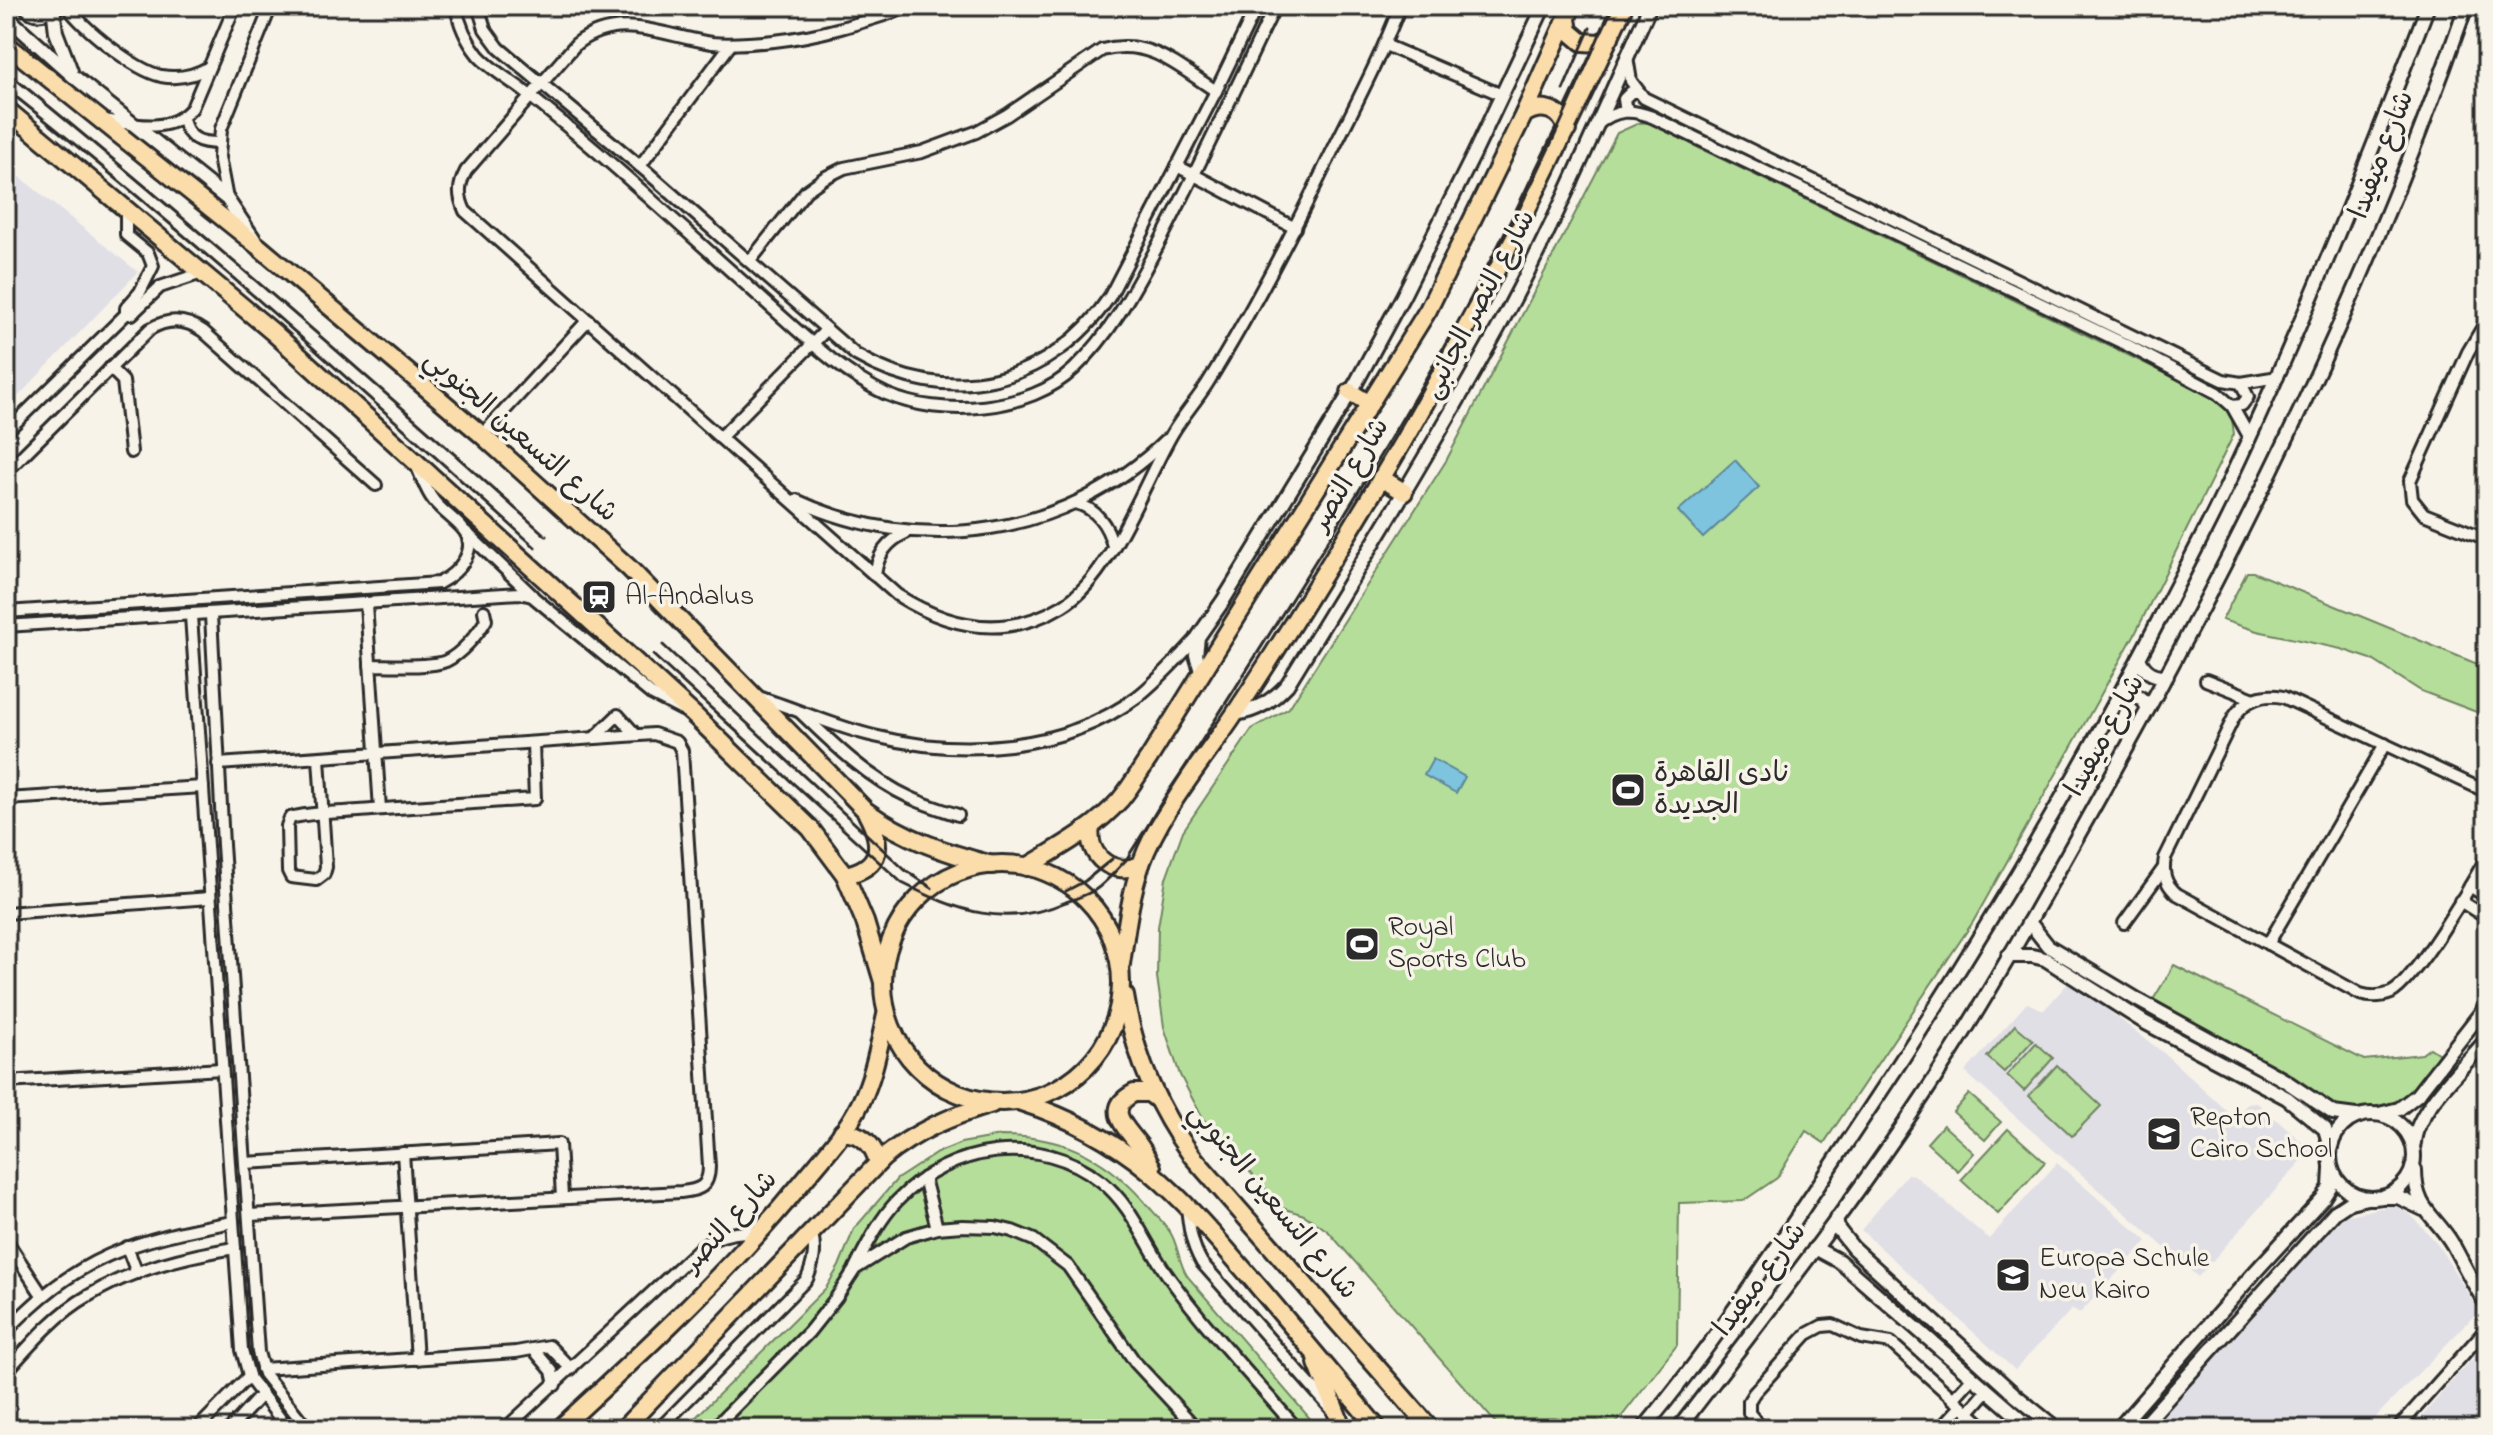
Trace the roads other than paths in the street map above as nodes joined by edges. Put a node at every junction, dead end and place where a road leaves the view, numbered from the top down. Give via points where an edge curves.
1 (25, 6) edge
2 (52, 6) edge
3 (67, 6) edge
4 (235, 6) edge
5 (271, 6) edge
6 (456, 6) edge
7 (478, 6) edge
8 (912, 6) edge
9 (1257, 6) edge
10 (1275, 6) edge
11 (1400, 6) edge
12 (1544, 6) edge
13 (1624, 6) edge
14 (1650, 6) edge
15 (2428, 6) edge
16 (2466, 6) edge
17 (1570, 13) edge
18 (6, 16) edge
19 (1610, 37) junction
20 (6, 44) edge
21 (731, 44) junction
22 (1385, 45) junction
23 (1627, 56) junction
24 (209, 67) junction
25 (73, 76) junction
26 (542, 83) junction
27 (1216, 91) junction
28 (1637, 92) junction
29 (1502, 95) junction
30 (531, 96) junction
31 (6, 109) edge
32 (1630, 111) junction
33 (1524, 114) junction
34 (95, 117) junction
35 (183, 119) junction
36 (134, 124) junction
37 (1596, 125) junction
38 (1567, 130) junction
39 (219, 143) junction
40 (640, 166) junction
41 (1177, 166) junction
42 (622, 174) junction
43 (1195, 175) junction
44 (635, 185) junction
45 (227, 199) junction
46 (126, 208) junction
47 (1295, 228) junction
48 (258, 246) junction
49 (750, 261) junction
50 (202, 273) junction
51 (126, 314) junction
52 (588, 320) junction
53 (2487, 320) edge
54 (826, 330) junction
55 (2487, 341) edge
56 (812, 344) junction
57 (2468, 352) junction
58 (110, 368) junction
59 (2278, 377) junction
60 (2241, 383) junction
61 (1350, 392) junction
62 (1370, 404) junction
63 (2232, 406) junction
64 (6, 432) edge
65 (1173, 432) junction
66 (482, 435) junction
67 (720, 438) junction
68 (2250, 438) junction
69 (131, 452) dead end
70 (414, 461) junction
71 (6, 472) edge
72 (1381, 478) junction
73 (376, 485) dead end
74 (1404, 492) junction
75 (787, 496) junction
76 (1075, 503) junction
77 (464, 530) junction
78 (908, 532) junction
79 (2487, 539) edge
80 (1113, 546) junction
81 (875, 576) junction
82 (421, 585) junction
83 (532, 596) junction
84 (421, 601) junction
85 (366, 604) junction
86 (60, 608) junction
87 (484, 611) dead end
88 (6, 612) edge
89 (211, 615) junction
90 (191, 616) junction
91 (61, 623) junction
92 (6, 626) edge
93 (1198, 637) junction
94 (212, 657) junction
95 (194, 658) junction
96 (2139, 658) junction
97 (370, 665) junction
98 (1202, 674) junction
99 (2167, 676) junction
100 (2206, 680) dead end
101 (752, 695) junction
102 (2119, 696) junction
103 (2254, 699) junction
104 (796, 708) junction
105 (2148, 709) junction
106 (1235, 714) junction
107 (695, 716) junction
108 (636, 735) junction
109 (594, 738) junction
110 (533, 743) junction
111 (2385, 744) junction
112 (376, 754) junction
113 (319, 758) junction
114 (218, 764) junction
115 (203, 787) junction
116 (2487, 792) edge
117 (6, 799) edge
118 (380, 809) junction
119 (866, 811) junction
120 (322, 814) junction
121 (958, 815) dead end
122 (1091, 827) junction
123 (223, 845) junction
124 (207, 847) junction
125 (2487, 857) edge
126 (1141, 864) junction
127 (992, 865) junction
128 (1027, 867) junction
129 (2163, 869) junction
130 (845, 875) junction
131 (2470, 886) junction
132 (2487, 897) edge
133 (210, 898) junction
134 (2460, 901) junction
135 (6, 913) edge
136 (2487, 918) edge
137 (2029, 922) junction
138 (2124, 923) dead end
139 (2268, 944) junction
140 (2008, 956) junction
141 (1121, 964) junction
142 (883, 982) junction
143 (1122, 982) junction
144 (2138, 1000) junction
145 (2487, 1005) edge
146 (886, 1013) junction
147 (2130, 1014) junction
148 (2487, 1039) edge
149 (222, 1069) junction
150 (6, 1082) edge
151 (1158, 1100) junction
152 (1020, 1102) junction
153 (996, 1103) junction
154 (242, 1109) junction
155 (225, 1110) junction
156 (2379, 1114) junction
157 (2356, 1116) junction
158 (842, 1132) junction
159 (2414, 1146) junction
160 (2330, 1147) junction
161 (403, 1153) junction
162 (2414, 1161) junction
163 (246, 1163) junction
164 (878, 1163) junction
165 (2331, 1168) junction
166 (1156, 1175) junction
167 (924, 1178) junction
168 (562, 1197) junction
169 (2385, 1197) junction
170 (2367, 1198) junction
171 (1187, 1204) junction
172 (406, 1205) junction
173 (2428, 1214) junction
174 (249, 1215) junction
175 (1836, 1219) junction
176 (233, 1222) junction
177 (937, 1228) junction
178 (763, 1230) junction
179 (812, 1233) junction
180 (6, 1240) edge
181 (127, 1247) junction
182 (235, 1248) junction
183 (1815, 1248) junction
184 (855, 1269) junction
185 (1875, 1269) junction
186 (137, 1273) junction
187 (1864, 1283) junction
188 (1902, 1293) junction
189 (42, 1295) junction
190 (2487, 1305) edge
191 (1891, 1307) junction
192 (2487, 1328) edge
193 (6, 1332) edge
194 (1312, 1350) junction
195 (535, 1351) junction
196 (417, 1359) junction
197 (262, 1369) junction
198 (571, 1369) junction
199 (6, 1372) edge
200 (249, 1376) junction
201 (1972, 1378) junction
202 (555, 1385) junction
203 (1987, 1391) junction
204 (261, 1395) junction
205 (1961, 1406) junction
206 (1344, 1424) edge
207 (197, 1429) edge
208 (230, 1429) edge
209 (288, 1429) edge
210 (308, 1429) edge
211 (505, 1429) edge
212 (559, 1429) edge
213 (623, 1429) edge
214 (659, 1429) edge
215 (713, 1429) edge
216 (1197, 1429) edge
217 (1297, 1429) edge
218 (1378, 1429) edge
219 (1431, 1429) edge
220 (1643, 1429) edge
221 (1678, 1429) edge
222 (1762, 1429) edge
223 (1940, 1429) edge
224 (1987, 1429) edge
225 (2032, 1429) edge
226 (2057, 1429) edge
227 (2118, 1429) edge
228 (2140, 1429) edge
229 (2397, 1429) edge

1 - 2 street via 39,14
2 - 25 street
3 - 24 street via 102,42 155,74 178,77
4 - 24 street
5 - 39 street via 225,115
6 - 30 street via 467,40 480,57
7 - 26 street via 485,29 499,48
8 - 21 street via 817,34
9 - 27 street
10 - 43 street
11 - 22 street
12 - 29 street
13 - 19 main road, شارع النصر
14 - 23 street, شارع النصر الجانبى
15 - 59 street, شارع ميفيدا
16 - 99 street, شارع ميفيدا via 2383,224 2306,397
17 - 19 main road via 1569,31 1582,42 1594,44
17 - 33 main road, شارع النصر
18 - 25 street
19 - 38 main road, شارع النصر
20 - 34 main road, شارع التسعين الجنوبي
21 - 26 street via 608,27 576,44
21 - 40 street
22 - 29 street
22 - 47 street
23 - 28 street
23 - 37 street, شارع النصر الجانبى
24 - 35 street
25 - 34 street
25 - 36 street
26 - 30 street
26 - 40 street
27 - 41 street
27 - 49 street via 1150,50 1102,50 976,132 824,178 806,191
28 - 32 street via 1625,96
28 - 60 street via 2119,331 2223,380
29 - 61 street
30 - 42 street
30 - 52 street via 466,171 459,198 465,211
31 - 46 main road
32 - 37 street
32 - 63 street via 2127,345 2225,397
33 - 38 main road via 1550,110 1560,115
33 - 62 main road, شارع النصر via 1428,310
34 - 36 street
34 - 48 main road, شارع التسعين الجنوبي
35 - 36 street via 162,126
35 - 39 street via 191,136
36 - 45 street
37 - 74 street, شارع النصر الجانبى via 1501,324
38 - 72 main road, شارع النصر via 1464,333
39 - 45 street
40 - 42 street via 625,163
40 - 44 street via 645,182
40 - 49 street
41 - 43 street
41 - 54 street via 1099,312 1072,342 1033,367 988,381 927,382 869,363
42 - 44 street
43 - 47 street
43 - 56 street via 1115,323 1073,370 1050,387 987,407 940,407 887,394
44 - 56 street
45 - 48 street
46 - 50 main road
46 - 51 street via 126,235 148,253 153,266
47 - 65 street via 1207,383
48 - 66 main road, شارع التسعين الجنوبي
49 - 54 street
50 - 51 street via 160,287
50 - 70 main road
51 - 64 street
52 - 66 street
52 - 67 street
53 - 57 street
54 - 56 street
55 - 57 street
56 - 67 street
57 - 79 street via 2410,481 2412,499 2424,514
58 - 69 street via 123,381
58 - 71 street
58 - 73 street via 157,324 177,321 195,326
59 - 60 street
59 - 68 street, شارع ميفيدا
60 - 63 street via 2248,397 2242,405
61 - 62 main road
61 - 93 street
62 - 98 main road, شارع النصر
63 - 68 street
65 - 76 street via 1137,465
65 - 80 street
66 - 101 main road, شارع التسعين الجنوبي via 629,568
67 - 75 street
68 - 96 street, شارع ميفيدا
70 - 77 street via 435,503
70 - 107 main road
72 - 74 main road
72 - 106 main road, شارع النصر
74 - 106 street, شارع النصر الجانبى via 1287,685 1262,706
75 - 78 street via 845,520
75 - 81 street
76 - 78 street via 1000,528
76 - 80 street via 1100,519
77 - 82 street via 469,549 463,564 447,579
77 - 83 street
78 - 81 street via 882,552
80 - 81 street via 1085,588 1064,605 1015,624 953,623 923,612
82 - 84 street
82 - 86 street
83 - 84 street via 512,592
83 - 107 street via 651,694
84 - 85 street
85 - 89 street
85 - 97 street
86 - 88 street
86 - 91 street
87 - 97 street via 481,628 445,661
89 - 90 street
89 - 94 street
90 - 91 street
90 - 95 street
91 - 92 street
93 - 98 street
93 - 104 street via 1159,679 1107,715 1011,744 951,748 906,743 870,736
94 - 95 street
94 - 114 street
95 - 115 street
96 - 99 street via 2147,671
96 - 102 street, شارع ميفيدا
97 - 112 street
98 - 122 main road, شارع النصر via 1123,797
99 - 105 street, شارع ميفيدا
100 - 103 street
101 - 104 street
101 - 119 main road, شارع التسعين الجنوبي
102 - 105 street via 2134,694
102 - 220 street, شارع ميفيدا via 2026,860 1874,1103 1767,1263
103 - 111 street via 2283,697
103 - 129 street via 2234,717
104 - 121 street via 869,772 909,797
105 - 137 street, شارع ميفيدا
106 - 126 main road, شارع النصر via 1161,822
107 - 130 main road via 810,828
108 - 109 street
108 - 109 street via 618,715
108 - 168 street via 668,737 682,751 709,1175 703,1187 692,1191
109 - 110 street
110 - 112 street
110 - 118 street via 535,799
111 - 116 street
111 - 139 street
112 - 113 street
112 - 118 street
113 - 114 street
113 - 120 street
114 - 123 street
115 - 117 street
115 - 124 street
118 - 120 street
119 - 127 main road, شارع التسعين الجنوبي via 916,841
119 - 130 main road via 877,835 877,854 866,868
120 - 120 street via 288,820 288,871 294,879 316,880 324,874
122 - 126 main road via 1092,847 1103,862 1122,869
122 - 128 main road, شارع النصر
123 - 124 street
123 - 154 street
124 - 133 street
125 - 131 street
126 - 141 main road, شارع النصر
127 - 128 main road
127 - 142 main road via 950,876 917,900 895,930
128 - 141 main road via 1082,894 1107,926
129 - 138 street
129 - 139 street via 2177,894
130 - 142 main road
131 - 132 street
131 - 134 street
133 - 135 street
133 - 149 street
134 - 136 street
134 - 139 street via 2403,984 2384,995 2360,994
137 - 140 street, شارع ميفيدا
137 - 144 street via 2048,946
140 - 147 street via 2045,959
140 - 175 street, شارع ميفيدا via 1935,1078
141 - 143 main road
142 - 146 main road
143 - 151 main road, شارع التسعين الجنوبي via 1135,1042
143 - 152 main road via 1115,1024 1098,1055 1067,1084
144 - 147 street
144 - 157 street via 2333,1113
145 - 156 street via 2417,1095 2399,1109
146 - 153 main road via 907,1056 924,1074 947,1089
146 - 158 main road, شارع النصر via 870,1082
147 - 160 street via 2287,1098 2325,1129
148 - 159 street via 2422,1114
149 - 150 street
149 - 155 street
151 - 166 main road via 1134,1093 1121,1102 1118,1112
151 - 219 main road, شارع التسعين الجنوبي via 1192,1156
152 - 153 main road
152 - 166 main road via 1085,1127
153 - 164 main road via 925,1128
154 - 155 street
154 - 163 street
155 - 176 street
156 - 157 street
156 - 159 street via 2401,1125
157 - 160 street via 2335,1134
158 - 164 main road via 867,1140
158 - 178 main road, شارع النصر
159 - 162 street
160 - 165 street
161 - 163 street
161 - 168 street via 559,1144
161 - 172 street
162 - 169 street via 2405,1183
162 - 173 street via 2418,1197
163 - 174 street
164 - 179 main road
165 - 170 street via 2349,1192
165 - 227 street via 2323,1198
166 - 171 main road
167 - 177 street
167 - 184 street via 887,1213
167 - 217 street via 967,1157 1021,1150 1061,1158 1102,1181 1127,1208 1184,1298
168 - 172 street
169 - 170 street
169 - 173 street via 2412,1202
170 - 228 street via 2335,1212
171 - 194 main road
171 - 206 street via 1189,1234 1202,1263
172 - 174 street
172 - 196 street
173 - 190 street via 2451,1242
174 - 197 street
175 - 183 street, شارع ميفيدا
175 - 185 street via 1846,1242
176 - 181 street
176 - 182 street
177 - 184 street via 906,1237
177 - 216 street via 995,1227 1052,1252 1082,1284 1135,1362
178 - 198 street via 729,1233 702,1246
178 - 212 main road, شارع النصر
179 - 213 main road
179 - 214 street via 815,1249 807,1279
180 - 189 street
181 - 186 street
181 - 189 street
182 - 186 street
182 - 200 street via 242,1350
183 - 187 street
183 - 221 street, شارع ميفيدا
184 - 215 street via 809,1332
185 - 187 street
185 - 188 street
186 - 199 street via 72,1307
187 - 191 street
188 - 191 street
188 - 226 street
189 - 193 street
191 - 201 street
192 - 229 street
194 - 206 main road
194 - 218 main road
195 - 196 street
195 - 198 street via 553,1347
195 - 202 street via 552,1371
196 - 197 street
197 - 210 street
198 - 202 street
200 - 204 street
200 - 207 street
201 - 203 street
201 - 205 street
202 - 211 street
203 - 205 street
203 - 225 street
204 - 208 street
204 - 209 street
205 - 222 street via 1891,1343 1822,1326 1807,1334 1751,1398 1749,1413
205 - 223 street
205 - 224 street

